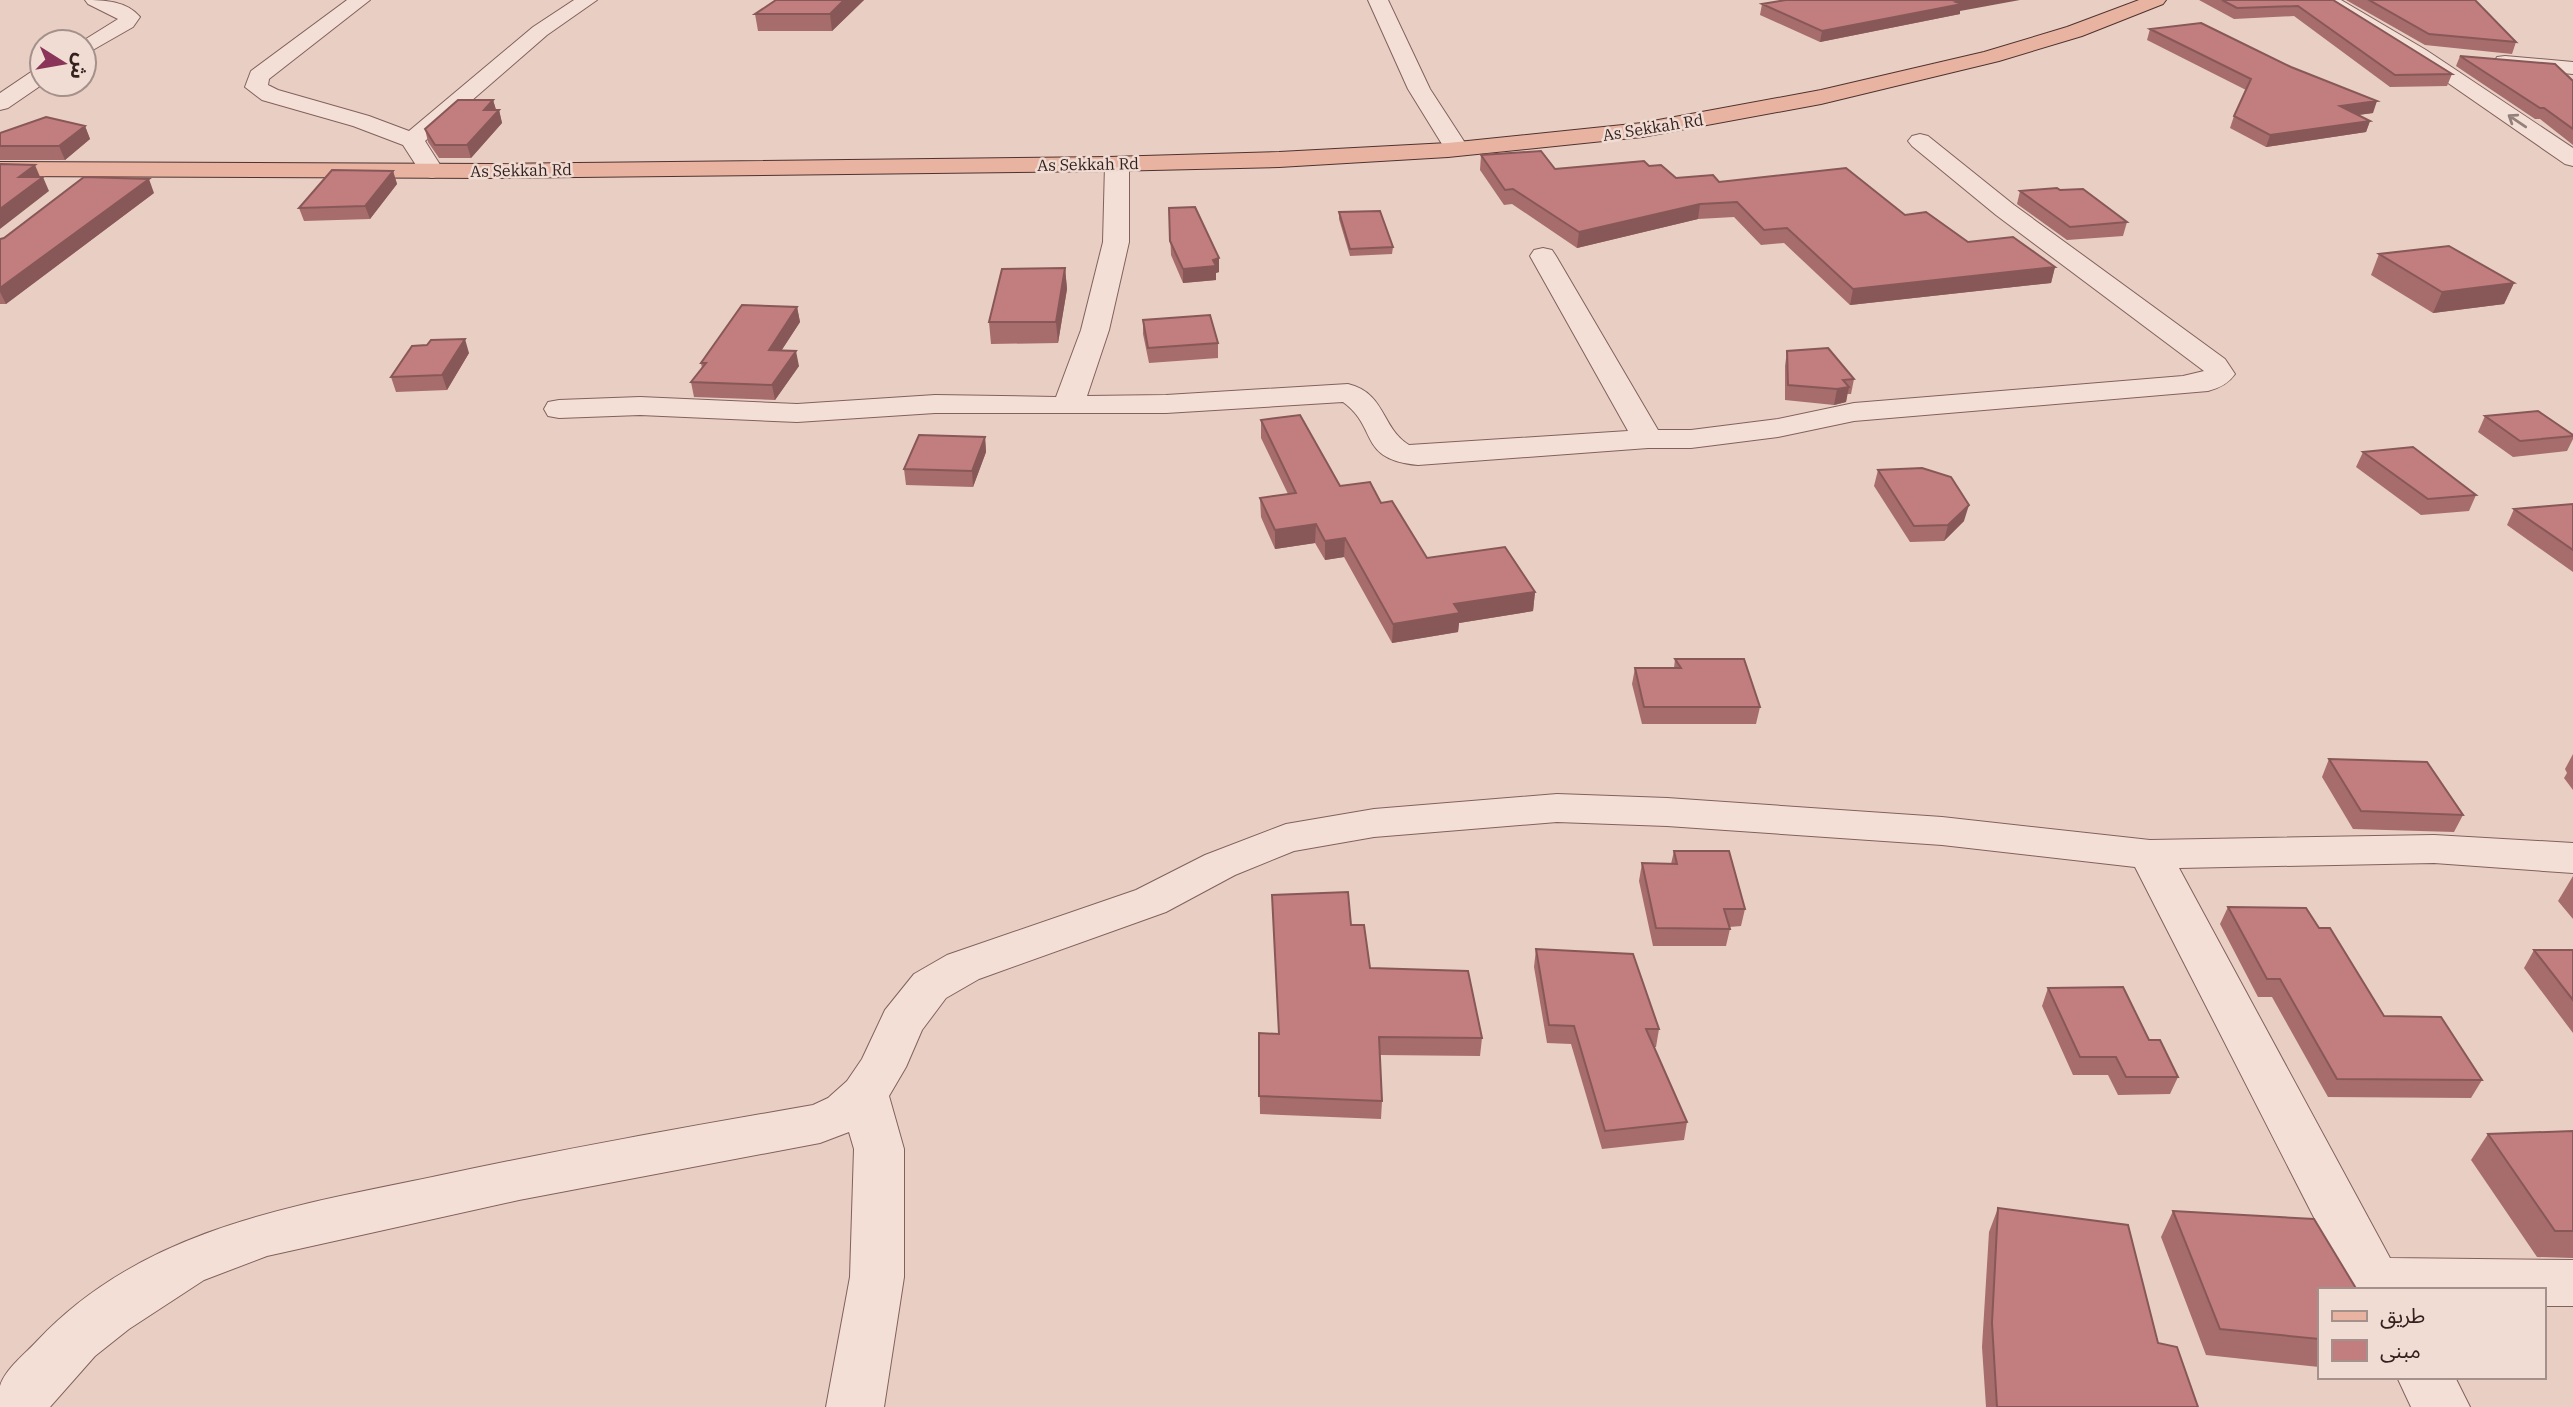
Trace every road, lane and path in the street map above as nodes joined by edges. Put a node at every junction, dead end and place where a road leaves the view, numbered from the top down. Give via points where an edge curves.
1 (95, 0) edge
2 (360, 0) edge
3 (587, 0) edge
4 (1378, 0) edge
5 (2156, 0) edge
6 (2327, 0) edge
7 (98, 40) edge
8 (2418, 54) junction
9 (2460, 58) edge
10 (2484, 60) edge
11 (2573, 68) edge
12 (28, 84) edge
13 (0, 103) edge
14 (412, 140) junction
15 (1920, 141) dead end
16 (1457, 149) junction
17 (2573, 159) edge
18 (1117, 165) junction
19 (101, 167) junction
20 (0, 169) edge
21 (432, 172) junction
22 (71, 190) edge
23 (1543, 256) dead end
24 (1068, 406) junction
25 (559, 409) dead end
26 (1648, 439) junction
27 (2150, 854) junction
28 (2573, 858) edge
29 (864, 1095) junction
30 (2573, 1283) edge
31 (2377, 1286) edge
32 (2426, 1379) edge
33 (18, 1407) edge
34 (855, 1407) edge
35 (2441, 1407) edge

1 - 7 street via 130,17
2 - 14 street via 259,76 256,87
3 - 14 street via 532,37
4 - 16 street via 1419,89
5 - 16 main road, As Sekkah Rd via 2071,34 1925,75 1622,133
6 - 8 street
8 - 9 street
17 -> 8 street
10 - 11 street
12 - 13 street
14 - 21 street
15 - 26 street via 2005,210 2215,365 2220,374 2208,382 2183,385 1854,412 1778,428 1691,439
16 - 18 main road, As Sekkah Rd
18 - 21 main road, As Sekkah Rd
18 - 24 street via 1116,242 1095,330
19 - 20 main road, As Sekkah Rd
19 - 21 main road, As Sekkah Rd
19 - 22 street
23 - 26 street
24 - 25 street via 935,404 797,413 640,406
24 - 26 street via 1348,393 1358,396 1393,449 1402,454
27 - 28 street via 2434,849
27 - 29 street via 1942,831 1558,808 1374,823 1286,838 1151,901 963,967 930,986 902,1022
27 - 31 street
29 - 33 street via 845,1112 820,1123 519,1179 252,1239 185,1264 110,1312 75,1339
29 - 34 street via 879,1149 877,1277
30 - 31 street
32 - 35 street

